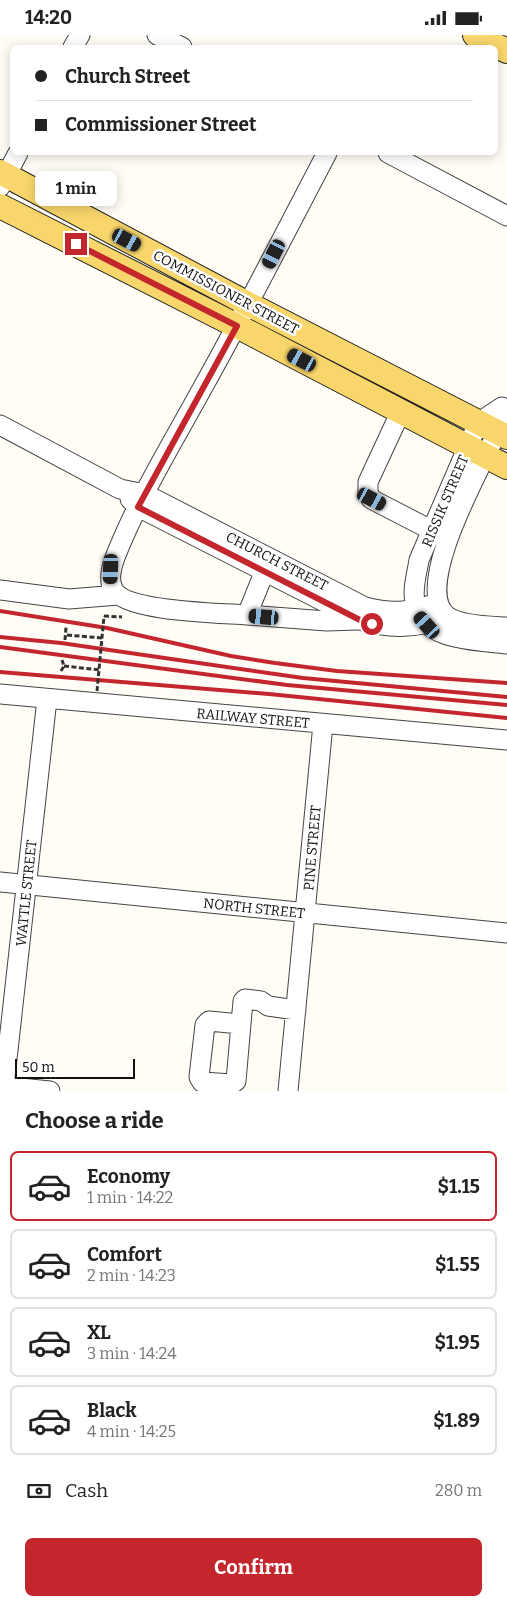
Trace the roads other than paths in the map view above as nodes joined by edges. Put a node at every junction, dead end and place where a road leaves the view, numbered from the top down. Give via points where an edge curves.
1 (157, 35) edge
2 (475, 35) edge
3 (178, 45) edge
4 (495, 45) edge
5 (17, 155) edge
6 (326, 155) edge
7 (392, 155) edge
8 (2, 178) edge
9 (0, 206) edge
10 (507, 216) edge
11 (248, 305) junction
12 (237, 326) junction
13 (504, 402) edge
14 (401, 411) junction
15 (0, 425) edge
16 (494, 431) edge
17 (477, 451) junction
18 (507, 467) edge
19 (141, 501) junction
20 (431, 530) junction
21 (268, 565) junction
22 (114, 588) junction
23 (0, 590) edge
24 (417, 608) junction
25 (443, 610) junction
26 (247, 615) junction
27 (360, 620) junction
28 (427, 625) junction
29 (507, 627) edge
30 (507, 644) edge
31 (0, 694) edge
32 (47, 699) junction
33 (323, 724) junction
34 (507, 740) edge
35 (0, 882) edge
36 (27, 885) junction
37 (306, 913) junction
38 (507, 933) edge
39 (296, 1010) junction
40 (241, 1016) dead end
41 (2, 1086) edge
42 (50, 1091) edge
43 (288, 1091) edge

1 - 3 street
2 - 4 main road
5 - 8 street
6 - 11 street
7 - 10 street
8 - 11 main road, COMMISSIONER STREET
9 - 12 main road, COMMISSIONER STREET
11 - 12 street
11 - 16 main road, COMMISSIONER STREET
12 - 14 main road, COMMISSIONER STREET
12 - 19 street
13 - 16 street
14 - 17 main road, COMMISSIONER STREET
14 - 20 street via 368,482 368,492 372,499
15 - 19 street, CHURCH STREET
16 - 17 street, RISSIK STREET
17 - 18 main road, COMMISSIONER STREET
17 - 20 street, RISSIK STREET
17 - 25 street, RISSIK STREET via 438,568 436,591
19 - 21 street, CHURCH STREET
19 - 22 street via 115,556 111,569
20 - 24 street, RISSIK STREET via 419,560 414,602
21 - 24 street, CHURCH STREET via 365,607 393,612
21 - 26 street
21 - 27 street, CHURCH STREET
22 - 23 street via 69,599
22 - 26 street via 126,601 142,605
24 - 25 street, CHURCH STREET
24 - 28 street
25 - 28 street, CHURCH STREET
25 - 29 street via 476,624
26 - 27 street
27 - 28 street, CHURCH STREET via 391,627
28 - 30 street via 456,637
31 - 32 street, RAILWAY STREET
32 - 33 street, RAILWAY STREET
32 - 36 street, WATTLE STREET
33 - 34 street, RAILWAY STREET
33 - 37 street, PINE STREET
35 - 36 street, NORTH STREET
36 - 37 street, NORTH STREET
36 - 41 street, WATTLE STREET
37 - 38 street, NORTH STREET
37 - 39 street, PINE STREET
39 - 40 street via 245,999
39 - 43 street, PINE STREET
41 - 42 street

